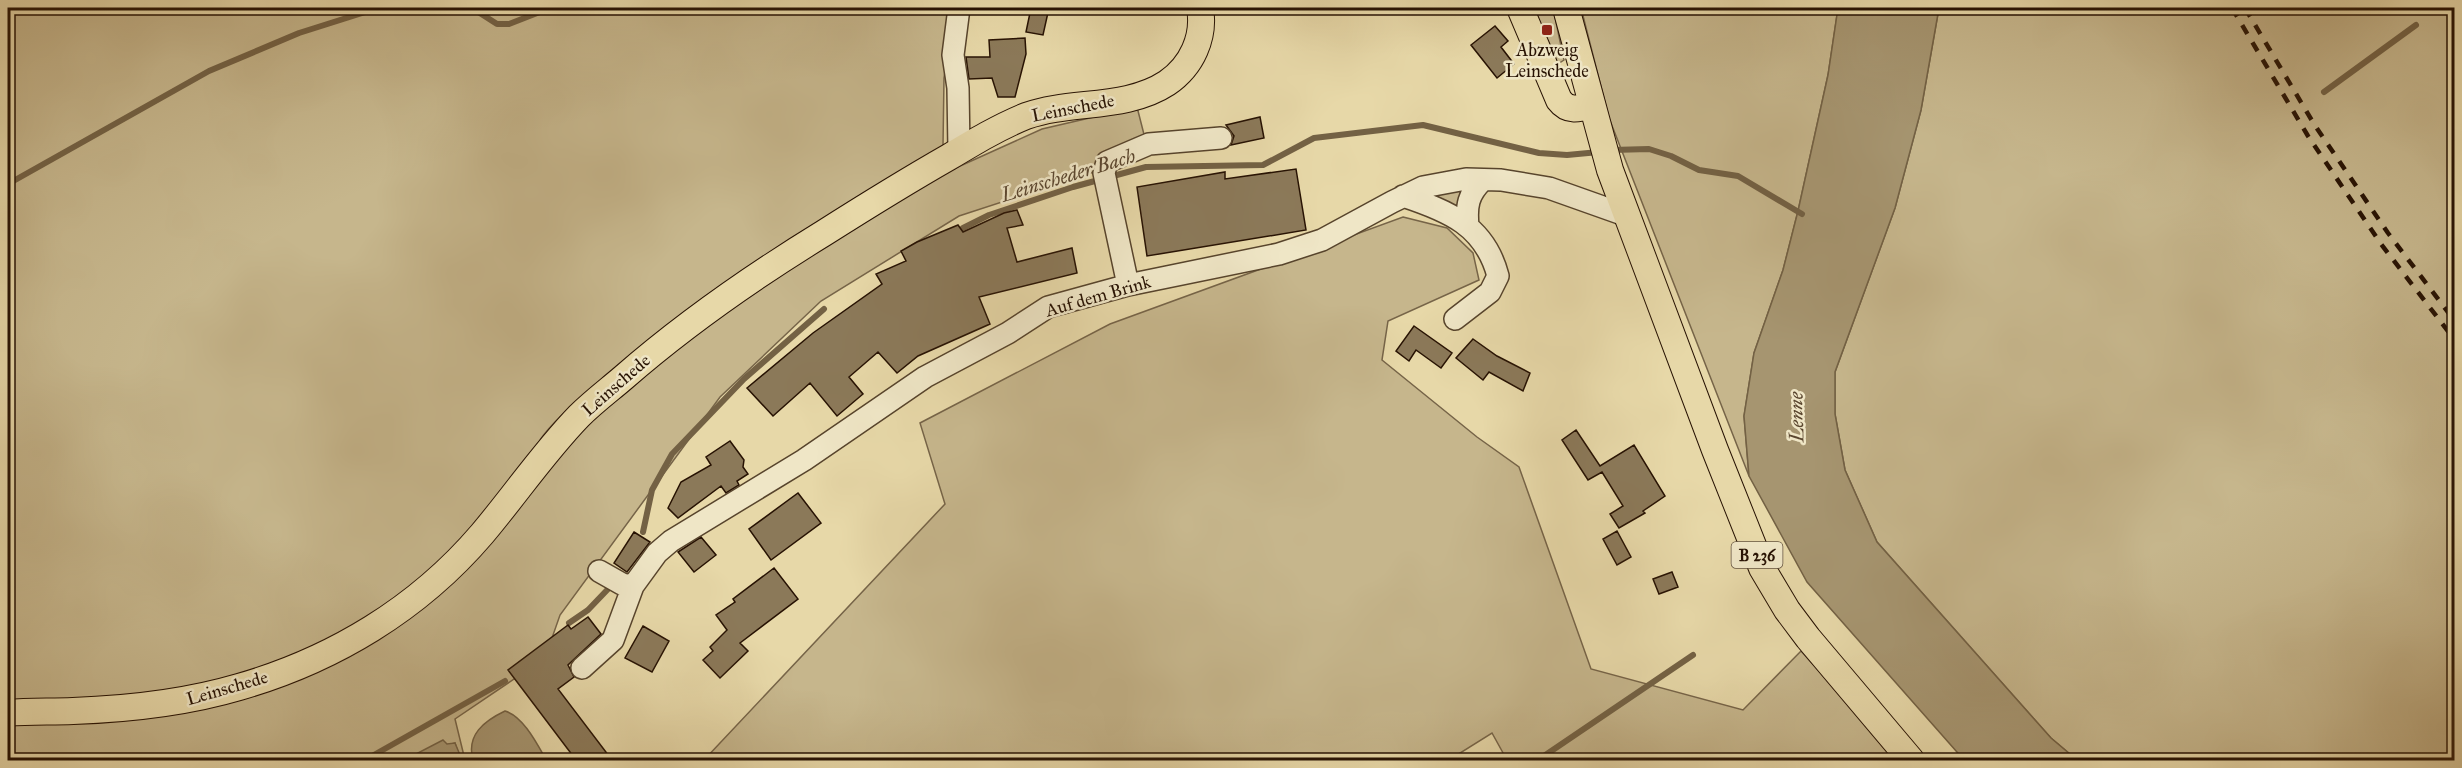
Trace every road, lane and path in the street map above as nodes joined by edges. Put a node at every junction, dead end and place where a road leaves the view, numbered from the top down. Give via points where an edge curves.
1 (959, 8) edge
2 (1200, 8) edge
3 (1520, 8) edge
4 (1566, 8) edge
5 (1591, 105) junction
6 (1221, 138) dead end
7 (959, 151) junction
8 (1482, 180) junction
9 (1403, 196) junction
10 (1628, 216) junction
11 (1468, 226) junction
12 (1128, 285) junction
13 (1455, 319) dead end
14 (599, 571) dead end
15 (633, 586) junction
16 (582, 668) dead end
17 (8, 713) edge
18 (1911, 760) edge

1 - 7 street via 953,55
2 - 7 main road, Leinschede via 1202,29 1192,56 1165,84 1132,98 1030,115
3 - 5 main road via 1558,100 1571,109
4 - 5 main road, B 236
5 - 10 main road, B 236
6 - 12 street via 1149,144 1107,162 1105,179
7 - 17 main road, Leinschede via 800,248 642,361 574,421 442,576 376,627 298,666 210,695 128,708
8 - 9 street, Auf dem Brink via 1466,179
8 - 10 street, Auf dem Brink via 1549,188
8 - 11 street via 1469,198
9 - 11 street
9 - 12 street, Auf dem Brink via 1322,240 1279,254
10 - 18 main road, B 236 via 1762,568 1808,638
11 - 13 street via 1485,243 1498,276 1490,292
12 - 15 street, Auf dem Brink via 1048,307 925,377 804,460 671,541
14 - 15 street
15 - 16 street, Auf dem Brink via 613,640

